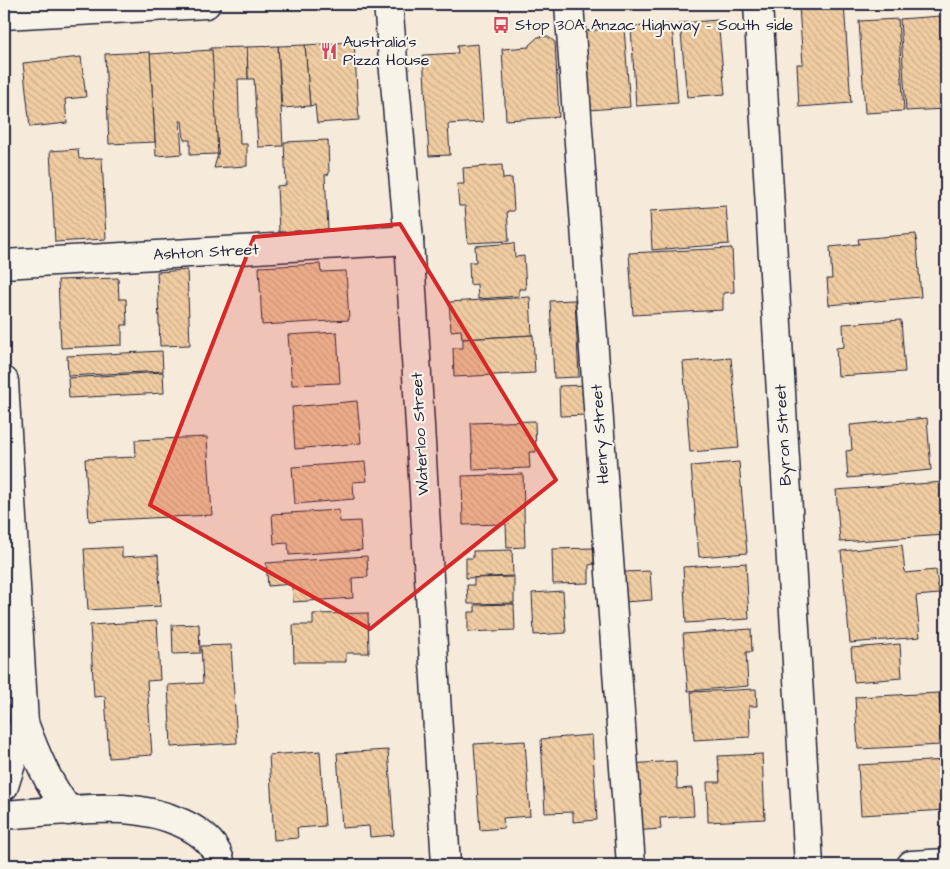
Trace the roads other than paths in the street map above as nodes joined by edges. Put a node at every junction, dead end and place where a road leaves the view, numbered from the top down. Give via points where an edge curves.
1 (206, 4) edge
2 (388, 4) edge
3 (568, 4) edge
4 (758, 4) edge
5 (4, 15) edge
6 (409, 240) junction
7 (4, 264) edge
8 (4, 381) edge
9 (24, 723) junction
10 (4, 786) edge
11 (69, 811) junction
12 (4, 815) edge
13 (946, 863) edge
14 (221, 865) edge
15 (446, 865) edge
16 (631, 865) edge
17 (809, 865) edge
18 (911, 865) edge

1 - 5 street
2 - 6 street, Waterloo Street
3 - 16 street, Henry Street
4 - 17 street, Byron Street
6 - 7 street, Ashton Street
6 - 15 street, Waterloo Street
8 - 9 street
9 - 10 street
9 - 11 street via 38,761 54,792
11 - 12 street
11 - 14 street via 123,809 163,816 194,830 210,842
13 - 18 street

